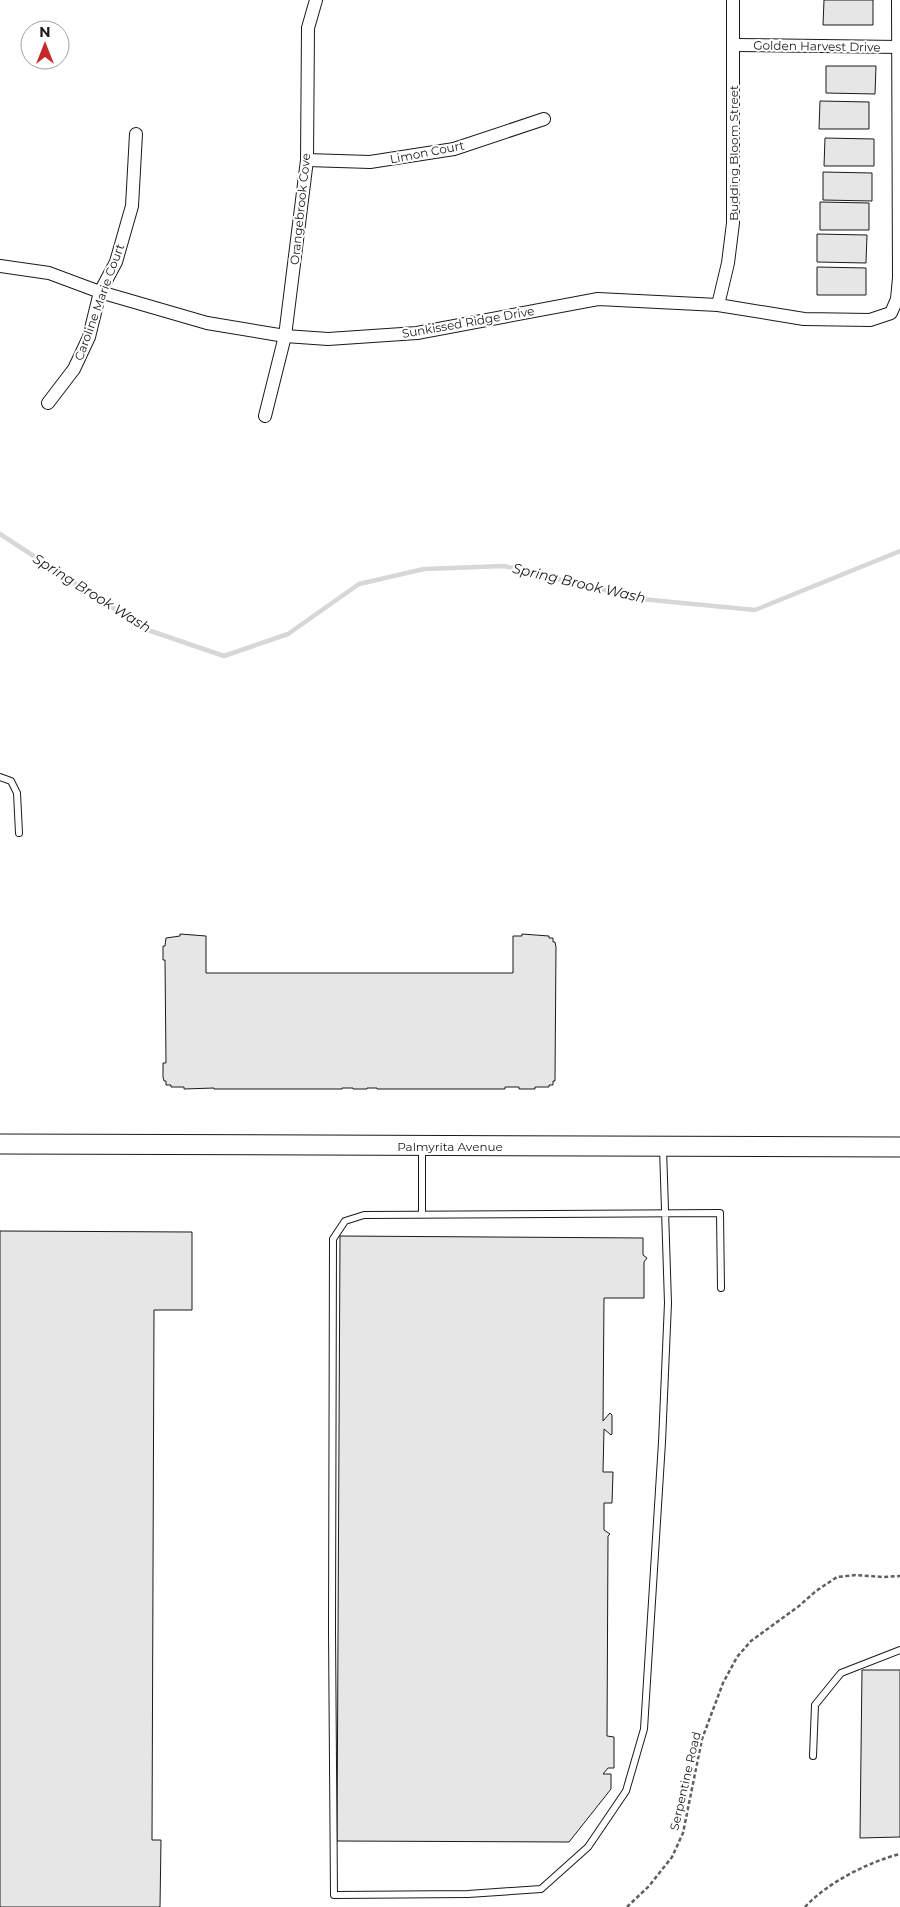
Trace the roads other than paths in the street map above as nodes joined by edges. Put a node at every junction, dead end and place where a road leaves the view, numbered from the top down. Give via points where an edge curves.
1 (316, 0) edge
2 (733, 0) edge
3 (898, 0) edge
4 (734, 46) junction
5 (899, 47) edge
6 (544, 119) dead end
7 (136, 134) dead end
8 (307, 160) junction
9 (900, 218) edge
10 (0, 266) edge
11 (100, 292) junction
12 (718, 305) junction
13 (285, 336) junction
14 (48, 403) dead end
15 (265, 416) dead end
16 (0, 777) edge
17 (20, 833) dead end
18 (0, 1144) edge
19 (422, 1146) junction
20 (662, 1147) junction
21 (900, 1147) edge
22 (666, 1212) junction
23 (422, 1214) junction
24 (720, 1288) dead end
25 (900, 1650) edge
26 (813, 1756) dead end

1 - 8 street, Orangebrook Cove via 308,28
2 - 4 street, Budding Bloom Street
3 - 5 street
4 - 5 street, Golden Harvest Drive
4 - 12 street, Budding Bloom Street via 733,222
5 - 9 street
6 - 8 street, Limon Court via 454,149 370,162
7 - 11 street, Caroline Marie Court via 132,206 116,262
8 - 13 street, Orangebrook Cove
9 - 12 street, Sunkissed Ridge Drive via 897,299 892,312 882,317 870,320 804,320
10 - 11 street, Sunkissed Ridge Drive via 49,273
11 - 13 street, Sunkissed Ridge Drive via 208,323
11 - 14 street, Caroline Marie Court via 89,337 74,369
12 - 13 street, Sunkissed Ridge Drive via 598,299 417,333 328,339
13 - 15 street, Orangebrook Cove
16 - 17 lane via 10,781 17,793
18 - 19 street, Palmyrita Avenue
19 - 20 street, Palmyrita Avenue
19 - 23 lane
20 - 21 street, Palmyrita Avenue
20 - 22 lane
22 - 23 lane
22 - 23 lane via 668,1303 644,1729 626,1791 588,1846 541,1889 468,1894 334,1895 333,1239 345,1221 364,1215
22 - 24 lane via 720,1213
25 - 26 lane via 841,1673 815,1705

